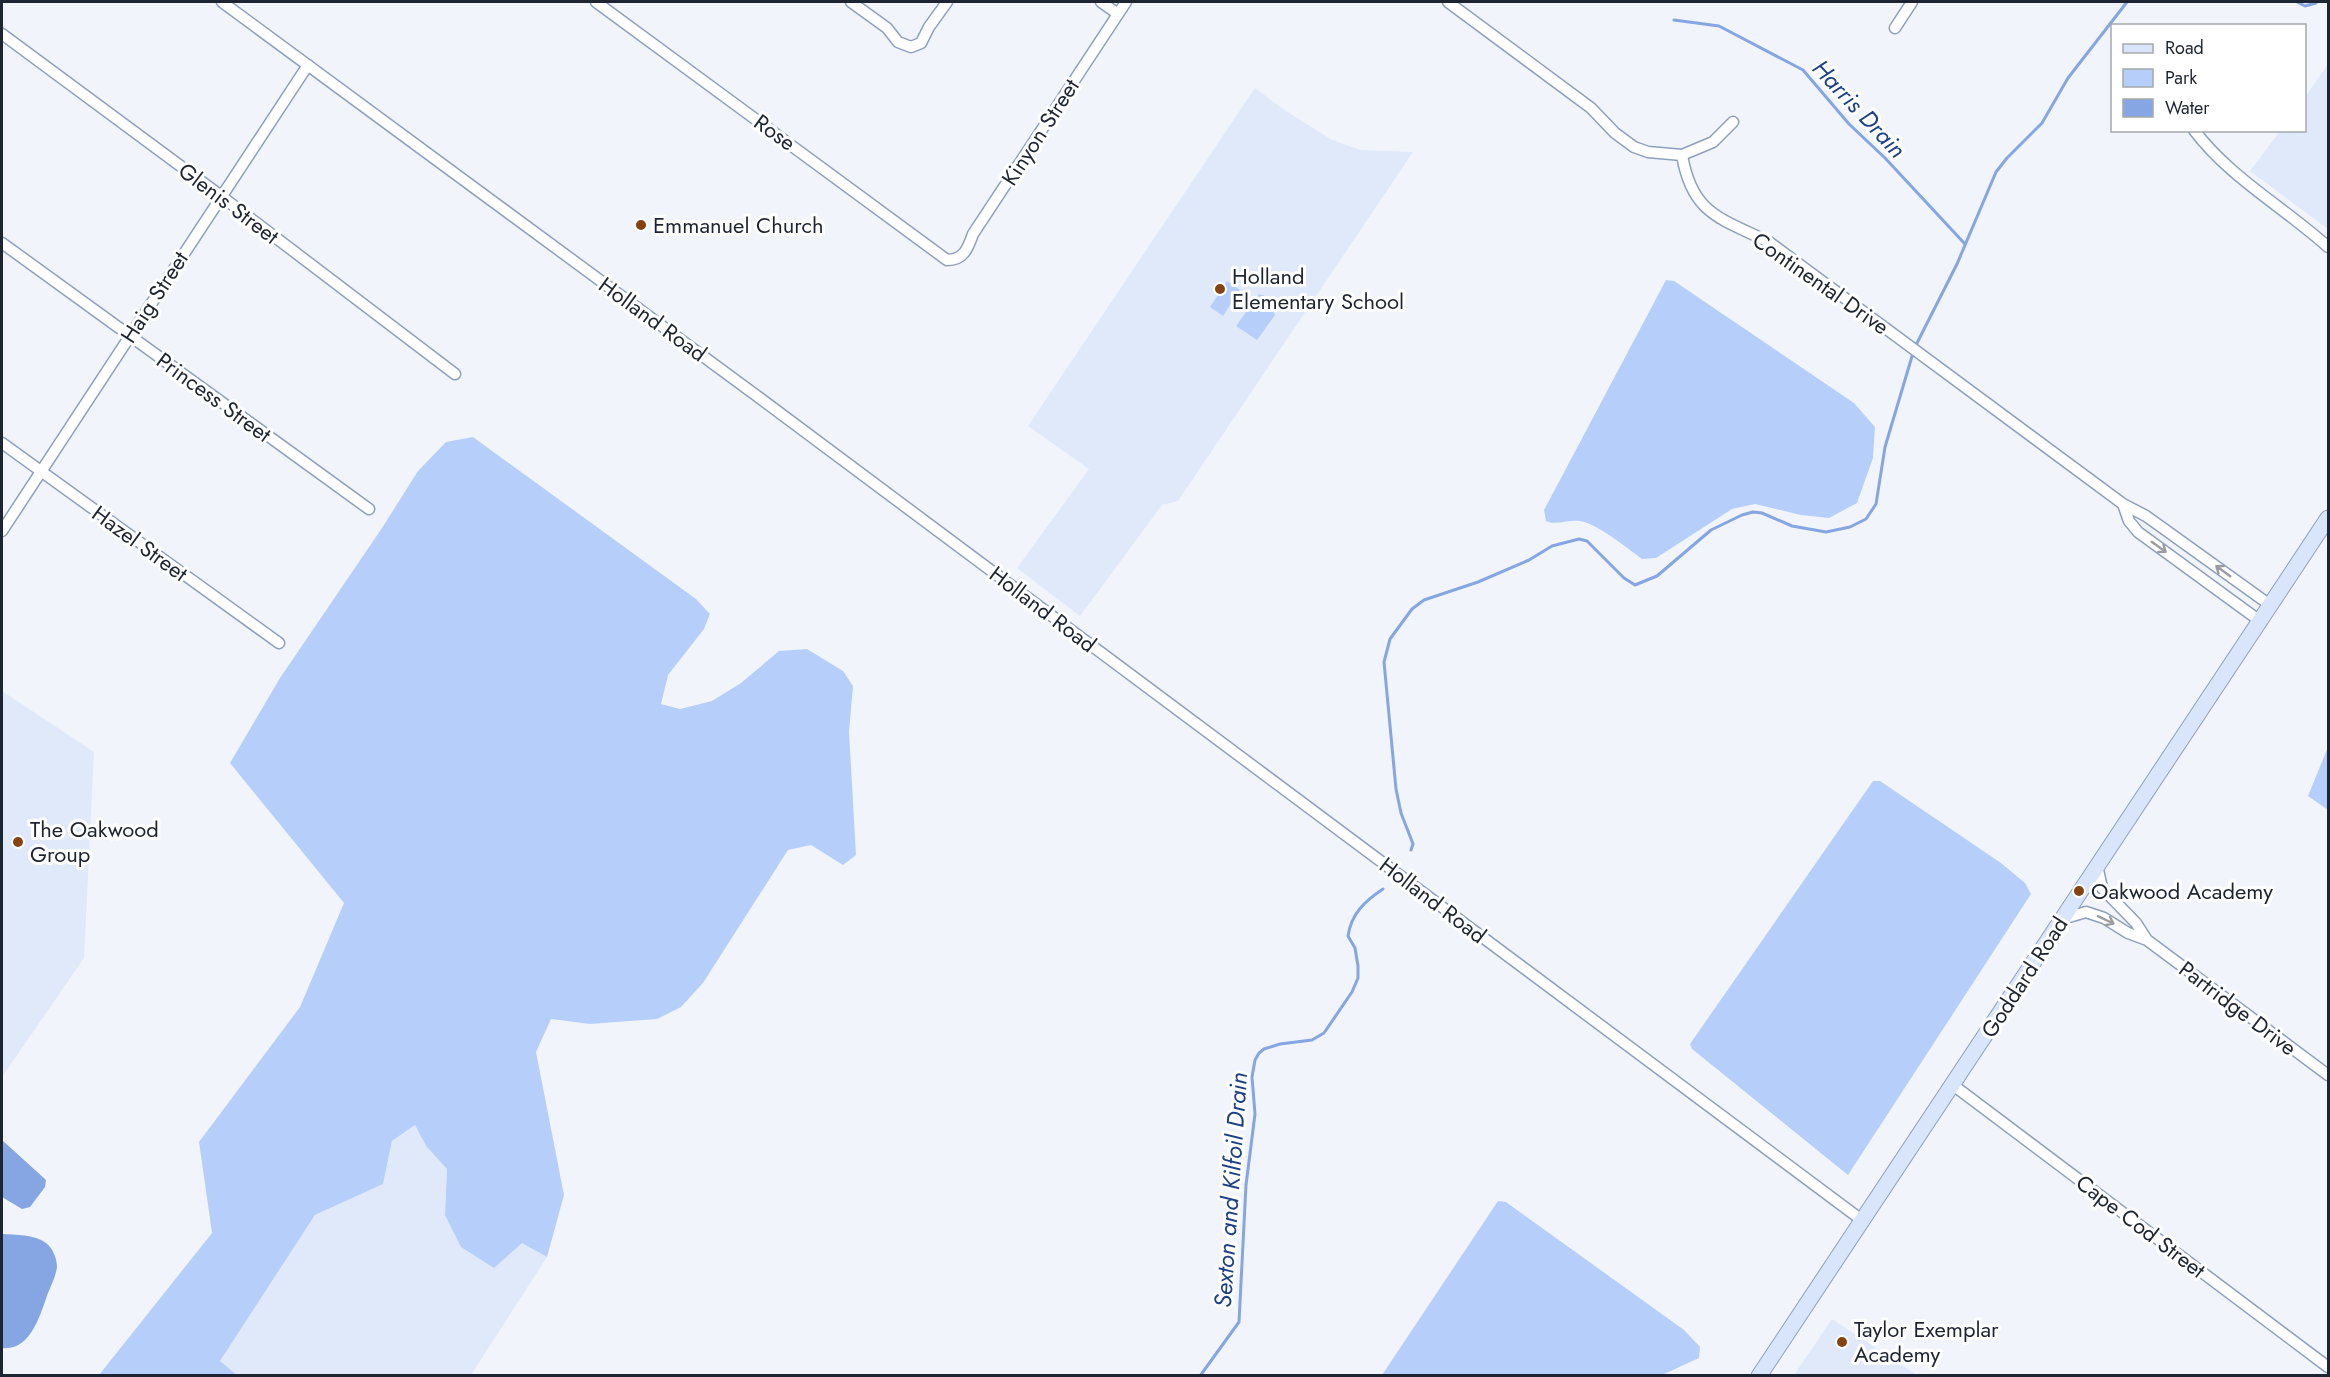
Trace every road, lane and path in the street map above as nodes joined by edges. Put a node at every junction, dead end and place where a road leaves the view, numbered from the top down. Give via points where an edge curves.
1 (222, 2) edge
2 (596, 2) edge
3 (851, 2) edge
4 (948, 2) edge
5 (1101, 2) edge
6 (1126, 2) edge
7 (1448, 2) edge
8 (1912, 2) edge
9 (1118, 14) junction
10 (1895, 28) dead end
11 (2, 34) edge
12 (308, 65) junction
13 (1733, 122) dead end
14 (2195, 132) edge
15 (1682, 155) junction
16 (221, 196) junction
17 (2, 243) edge
18 (2328, 247) edge
19 (953, 260) joint
20 (129, 335) junction
21 (455, 374) dead end
22 (2, 443) edge
23 (41, 471) junction
24 (2123, 504) junction
25 (369, 509) dead end
26 (2328, 518) edge
27 (2, 531) edge
28 (2270, 605) junction
29 (2260, 621) junction
30 (279, 643) dead end
31 (2097, 865) junction
32 (2062, 919) junction
33 (2147, 940) junction
34 (2328, 1076) edge
35 (1953, 1085) junction
36 (1863, 1221) junction
37 (2328, 1367) edge
38 (1759, 1376) edge

1 - 12 street, Holland Road
2 - 19 street, Rose via 927,243 943,259
3 - 4 street via 887,28 898,42 911,47 921,44
5 - 9 street
6 - 9 street, Kinyon Street
7 - 15 street via 1591,108 1624,141 1648,152
8 - 10 street
9 - 19 street, Kinyon Street via 973,234 966,252
11 - 16 street, Glenis Street
12 - 16 street, Haig Street
12 - 36 street, Holland Road
13 - 15 street via 1713,142
14 - 18 street via 2232,170
15 - 24 street, Continental Drive via 1690,188 1707,210 1769,242
16 - 20 street, Haig Street
16 - 21 street, Glenis Street
17 - 20 street, Princess Street
20 - 23 street, Haig Street
20 - 25 street, Princess Street
22 - 23 street, Hazel Street
23 - 27 street, Haig Street
23 - 30 street, Hazel Street
28 -> 24 street, Continental Drive via 2146,516
24 -> 29 street, Continental Drive via 2138,532
26 - 28 main road, Goddard Road
28 - 29 main road, Goddard Road
29 - 31 main road, Goddard Road
31 - 32 main road, Goddard Road
31 - 33 street via 2102,888
32 -> 33 street via 2086,912
32 - 35 main road, Goddard Road
33 - 34 street, Partridge Drive
35 - 36 main road, Goddard Road
35 - 37 street, Cape Cod Street
36 - 38 main road, Goddard Road

